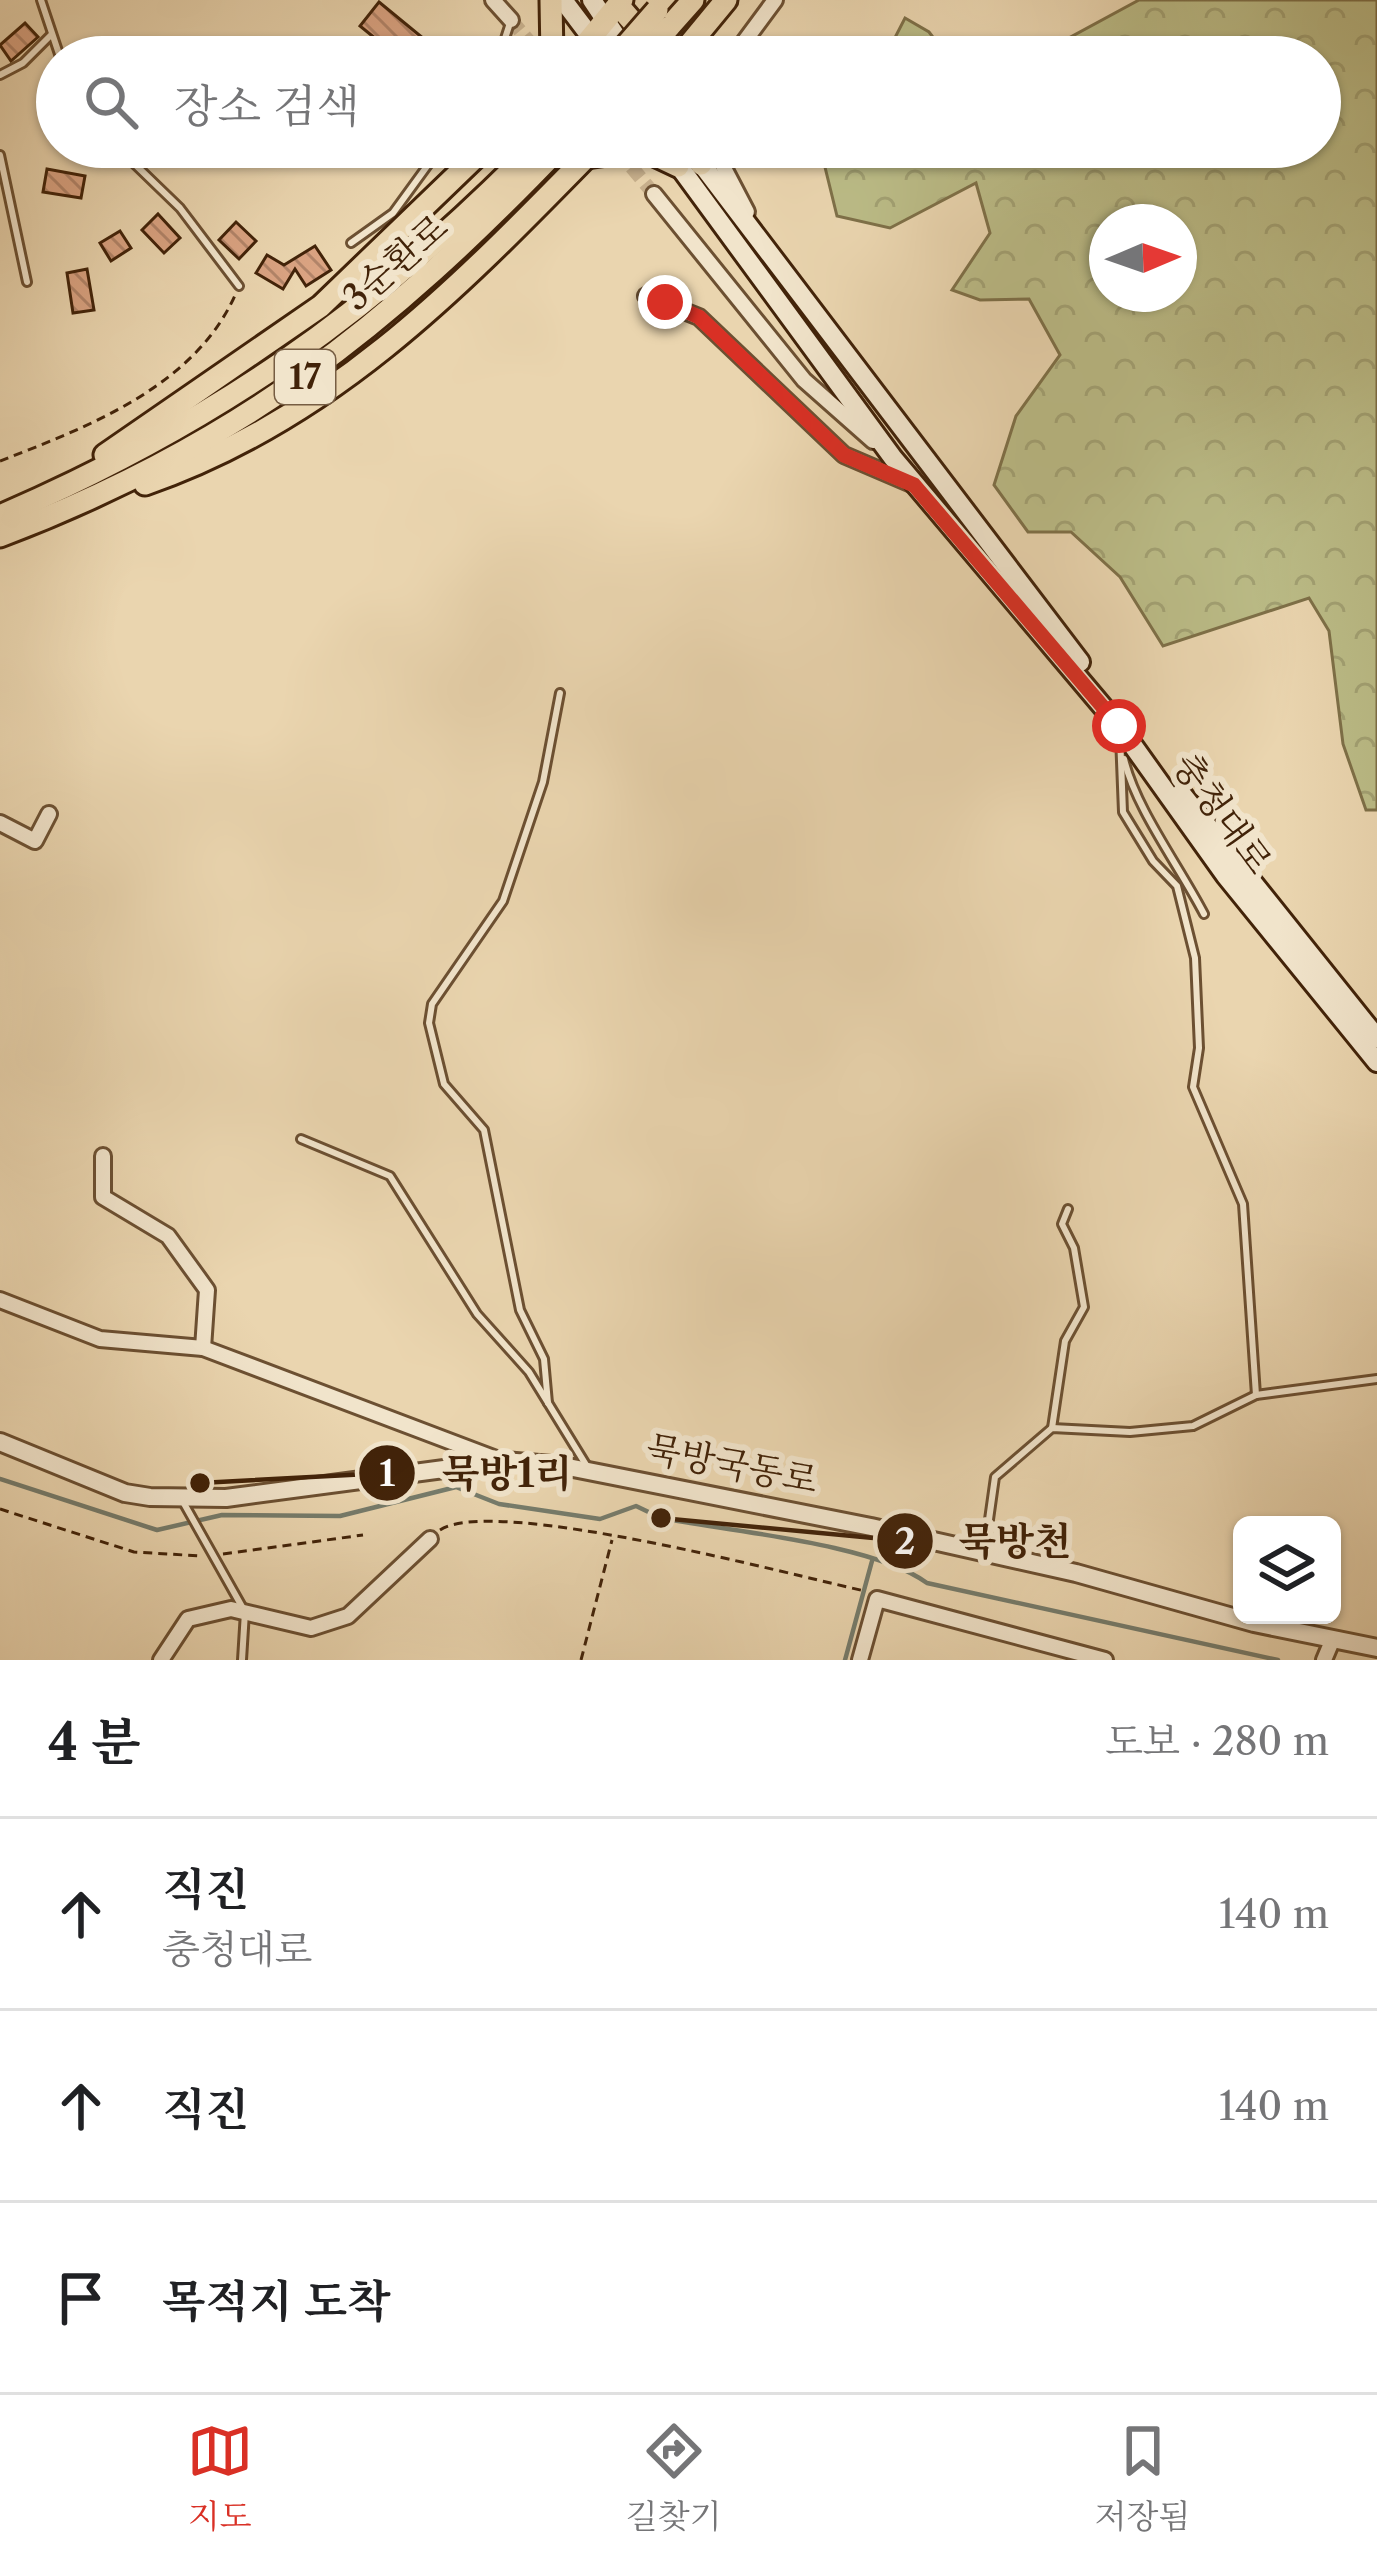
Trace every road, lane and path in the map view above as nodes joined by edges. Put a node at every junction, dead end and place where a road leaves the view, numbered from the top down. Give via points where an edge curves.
1 (41, 0) edge
2 (494, 0) edge
3 (551, 0) edge
4 (563, 0) edge
5 (592, 0) edge
6 (693, 0) edge
7 (726, 0) edge
8 (775, 0) edge
9 (664, 13) edge
10 (610, 15) edge
11 (512, 20) joint
12 (51, 35) edge
13 (506, 36) edge
14 (552, 36) edge
15 (636, 36) edge
16 (639, 36) edge
17 (698, 36) edge
18 (748, 36) edge
19 (36, 50) edge
20 (0, 75) edge
21 (0, 155) edge
22 (139, 168) edge
23 (426, 168) edge
24 (464, 168) edge
25 (514, 168) edge
26 (539, 168) edge
27 (575, 168) edge
28 (700, 168) edge
29 (701, 168) edge
30 (654, 194) tunnel mouth
31 (351, 243) dead end
32 (27, 282) dead end
33 (239, 286) joint
34 (646, 296) dead end
35 (892, 458) junction
36 (0, 461) edge
37 (914, 485) junction
38 (1, 516) edge
39 (43, 519) junction
40 (0, 536) edge
41 (560, 694) dead end
42 (1120, 735) junction
43 (49, 814) dead end
44 (0, 823) edge
45 (1204, 914) dead end
46 (1377, 1038) edge
47 (1377, 1062) edge
48 (301, 1139) dead end
49 (103, 1156) dead end
50 (1068, 1209) dead end
51 (0, 1300) edge
52 (203, 1348) junction
53 (1377, 1379) edge
54 (1256, 1395) junction
55 (548, 1403) junction
56 (1052, 1428) junction
57 (0, 1442) edge
58 (504, 1461) junction
59 (590, 1471) junction
60 (184, 1503) junction
61 (0, 1509) edge
62 (363, 1534) dead end
63 (613, 1536) junction
64 (430, 1539) joint
65 (984, 1552) junction
66 (217, 1555) junction
67 (873, 1592) dead end
68 (245, 1612) junction
69 (1377, 1648) edge
70 (1328, 1652) edge
71 (161, 1660) edge
72 (242, 1660) edge
73 (581, 1660) edge
74 (860, 1660) edge
75 (1105, 1660) edge

1 - 12 lane
2 - 11 street
3 - 14 highway
4 - 10 main road
5 - 10 main road
6 - 9 highway
7 - 17 highway
8 - 18 street
9 - 16 highway, bridge
10 - 15 highway
11 - 13 lane
19 - 20 lane
21 - 32 lane
22 - 33 lane via 181,208
23 - 31 lane via 393,213
24 - 38 highway via 321,306 153,424
25 - 38 highway, 3순환로 / 17 via 325,337 204,417
26 - 39 highway, 3순환로 / 17 via 437,272 326,363 188,449
27 - 39 highway via 418,325 331,391 216,456
28 - 35 main road, 충청대로
29 - 46 main road, 충청대로
30 - 35 street via 804,380
33 - 36 path via 223,322 128,406
34 - 37 street via 699,317 844,455
35 - 37 main road, 충청대로
37 - 42 main road, 충청대로
39 - 40 highway, 3순환로 / 17
41 - 55 lane via 543,782 503,901 432,1004 429,1023 444,1084 484,1130 520,1310 544,1359
42 - 45 lane via 1133,799 1161,831
42 - 47 main road, 충청대로
42 - 54 lane via 1123,812 1177,886 1195,958 1193,1087 1243,1204
43 - 44 street via 35,841
48 - 55 lane via 389,1176 477,1314
49 - 52 street via 103,1197 168,1236 207,1290
50 - 56 lane via 1062,1224 1084,1307 1065,1341
51 - 52 street via 100,1340
52 - 58 street
53 - 54 lane
54 - 56 lane via 1193,1426
55 - 59 lane
56 - 65 lane via 995,1478
57 - 60 street, 묵방국동로 via 125,1492
58 - 59 street, 묵방국동로
58 - 60 street, 묵방국동로
59 - 65 street, 묵방국동로
60 - 66 lane
61 - 66 path via 134,1552
62 - 66 path
63 - 64 path via 483,1519 446,1526
63 - 67 path
63 - 73 path
64 - 68 street via 348,1616 311,1628
65 - 70 street, 묵방국동로
66 - 68 lane
68 - 71 street via 188,1619
68 - 72 lane
69 - 70 street, 묵방국동로
74 - 75 street via 877,1599

